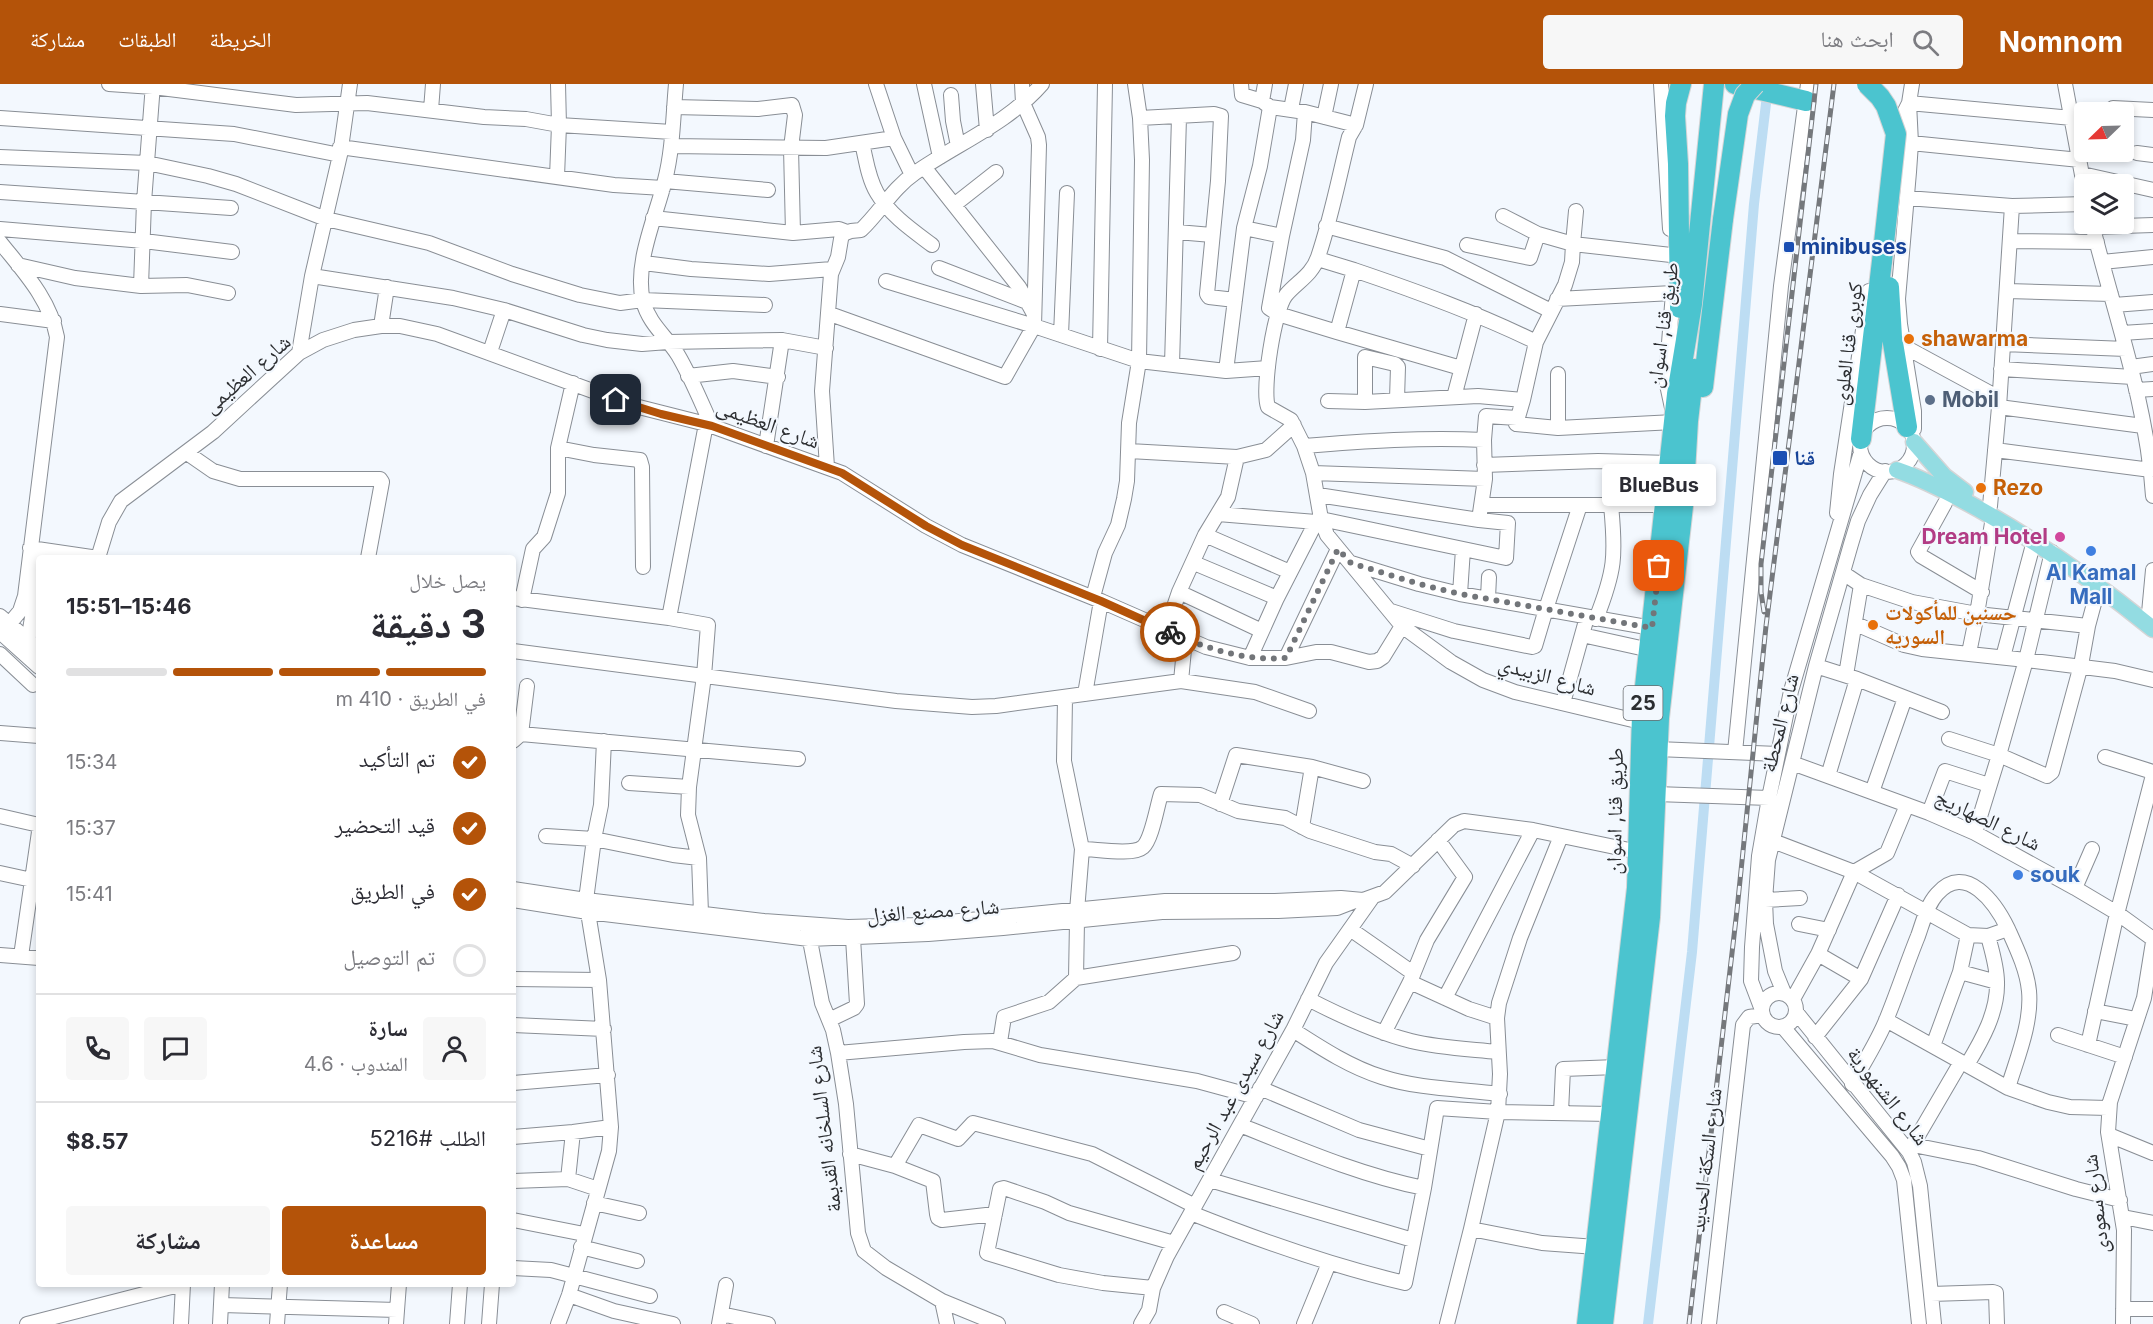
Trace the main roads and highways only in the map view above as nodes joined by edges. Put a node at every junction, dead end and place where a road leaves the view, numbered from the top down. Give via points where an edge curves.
1 (1681, 84) edge
2 (1714, 84) edge
3 (1728, 84) edge
4 (1735, 84) edge
5 (1867, 84) edge
6 (1882, 84) edge
7 (1756, 86) edge
8 (1803, 95) edge
9 (1886, 261) junction
10 (1680, 373) junction
11 (1679, 419) junction
12 (1911, 436) joint
13 (1861, 446) road end
14 (1891, 471) road end
15 (1992, 512) junction
16 (2152, 620) edge
17 (1587, 1324) edge
18 (1603, 1324) edge

1 - 10 highway via 1676,103
2 - 10 highway, طريق قنا, اسوان / 25 via 1691,311
3 - 11 highway, طريق قنا, اسوان / 25
4 - 7 highway
5 - 9 highway, كوبرى قنا العلوى, bridge via 1886,106 1896,134
6 - 9 highway, كوبرى قنا العلوى via 1902,117 1905,144
7 - 8 highway
7 - 11 highway, bridge via 1746,95 1738,114 1701,400 1694,414
9 - 12 highway, كوبرى قنا العلوى via 1889,306
9 - 13 highway, كوبرى قنا العلوى
10 - 11 highway, طريق قنا, اسوان / 25
11 - 17 highway, طريق قنا, اسوان / 25 via 1670,463 1641,722 1637,888
11 - 18 highway, طريق قنا, اسوان / 25 via 1683,506 1657,749 1650,917
12 - 15 main road via 1944,476
14 - 15 main road via 1937,486
15 - 16 main road
15 - 16 main road via 2064,549

